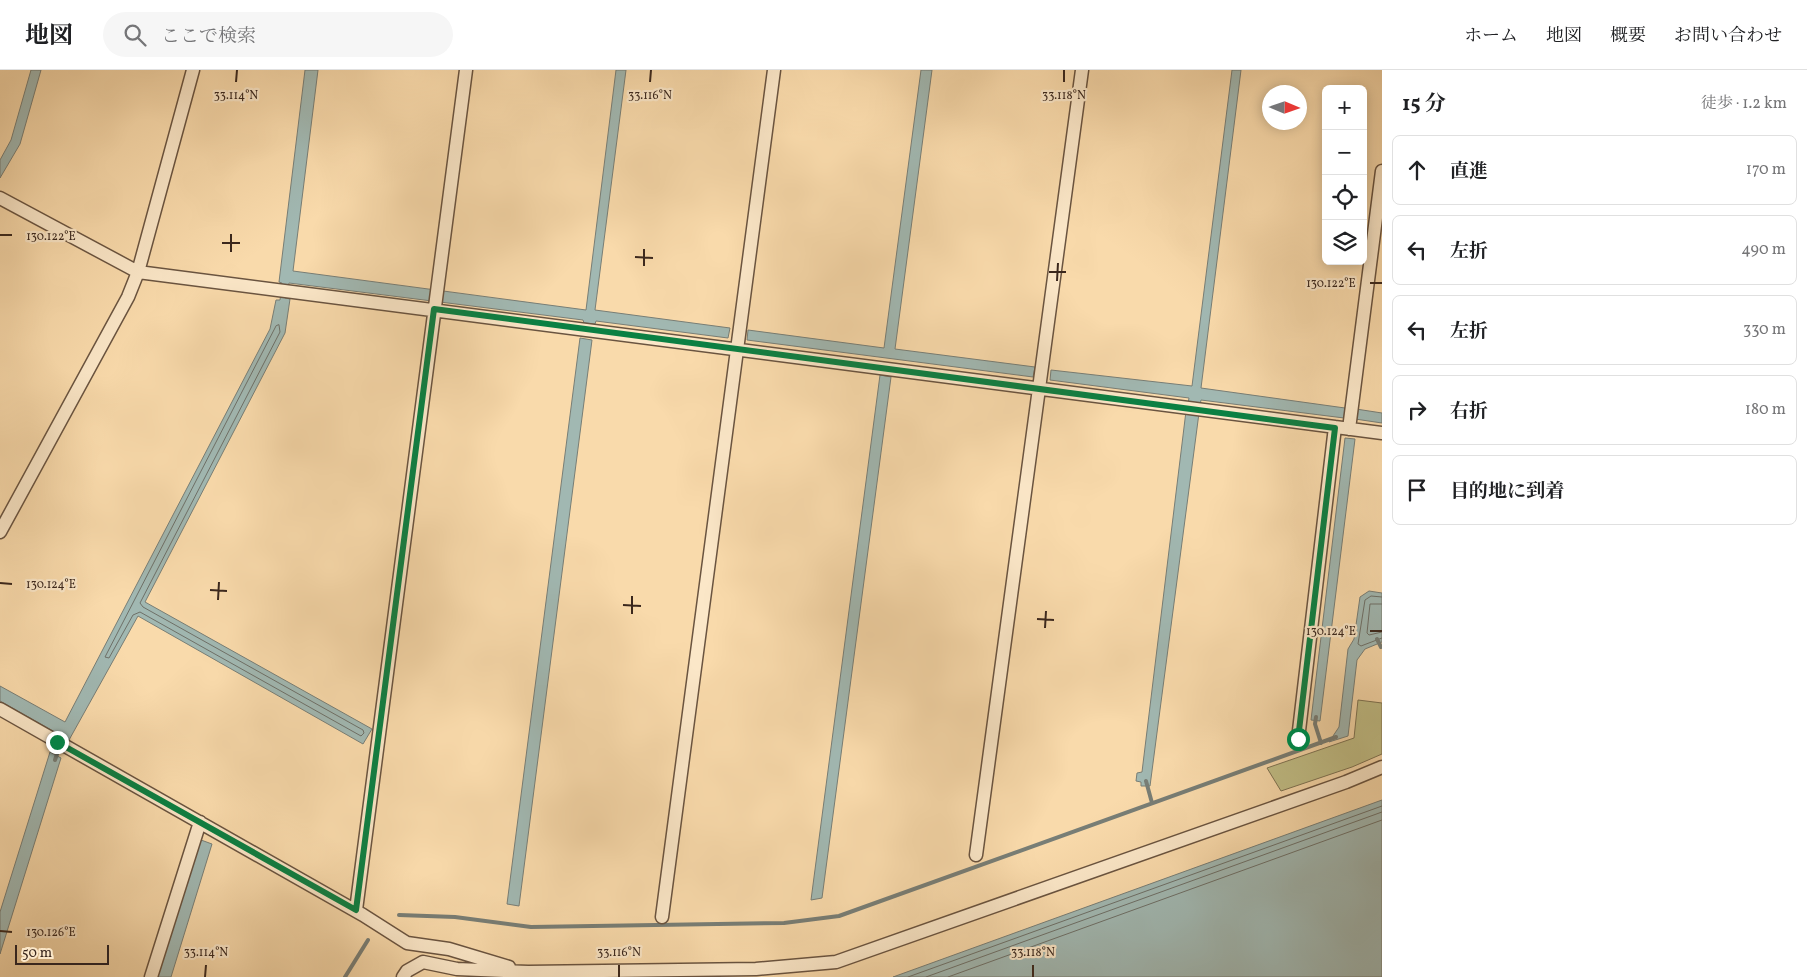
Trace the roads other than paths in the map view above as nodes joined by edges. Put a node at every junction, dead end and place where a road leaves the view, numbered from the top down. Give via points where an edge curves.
1 (193, 70) edge
2 (466, 70) edge
3 (774, 70) edge
4 (1082, 70) edge
5 (1382, 171) edge
6 (0, 198) edge
7 (138, 272) junction
8 (434, 309) junction
9 (736, 348) junction
10 (1040, 389) junction
11 (1353, 423) junction
12 (1335, 428) junction
13 (1382, 433) edge
14 (0, 532) edge
15 (0, 709) edge
16 (1298, 739) dead end
17 (1382, 767) edge
18 (200, 822) junction
19 (976, 855) dead end
20 (356, 910) junction
21 (662, 917) dead end
22 (528, 972) junction
23 (151, 977) edge
24 (403, 977) edge

1 - 7 street
2 - 8 street
3 - 9 street
4 - 10 street
5 - 11 street
6 - 7 street
7 - 8 street
7 - 14 street
8 - 9 street
8 - 20 street
9 - 10 street
9 - 21 street
10 - 12 street
10 - 19 street
11 - 12 street
11 - 13 street
12 - 16 street
15 - 18 street
17 - 22 street via 836,962 756,969
18 - 20 street
18 - 23 street
20 - 22 street via 407,943 449,949
22 - 24 street via 457,969 423,962 406,971

